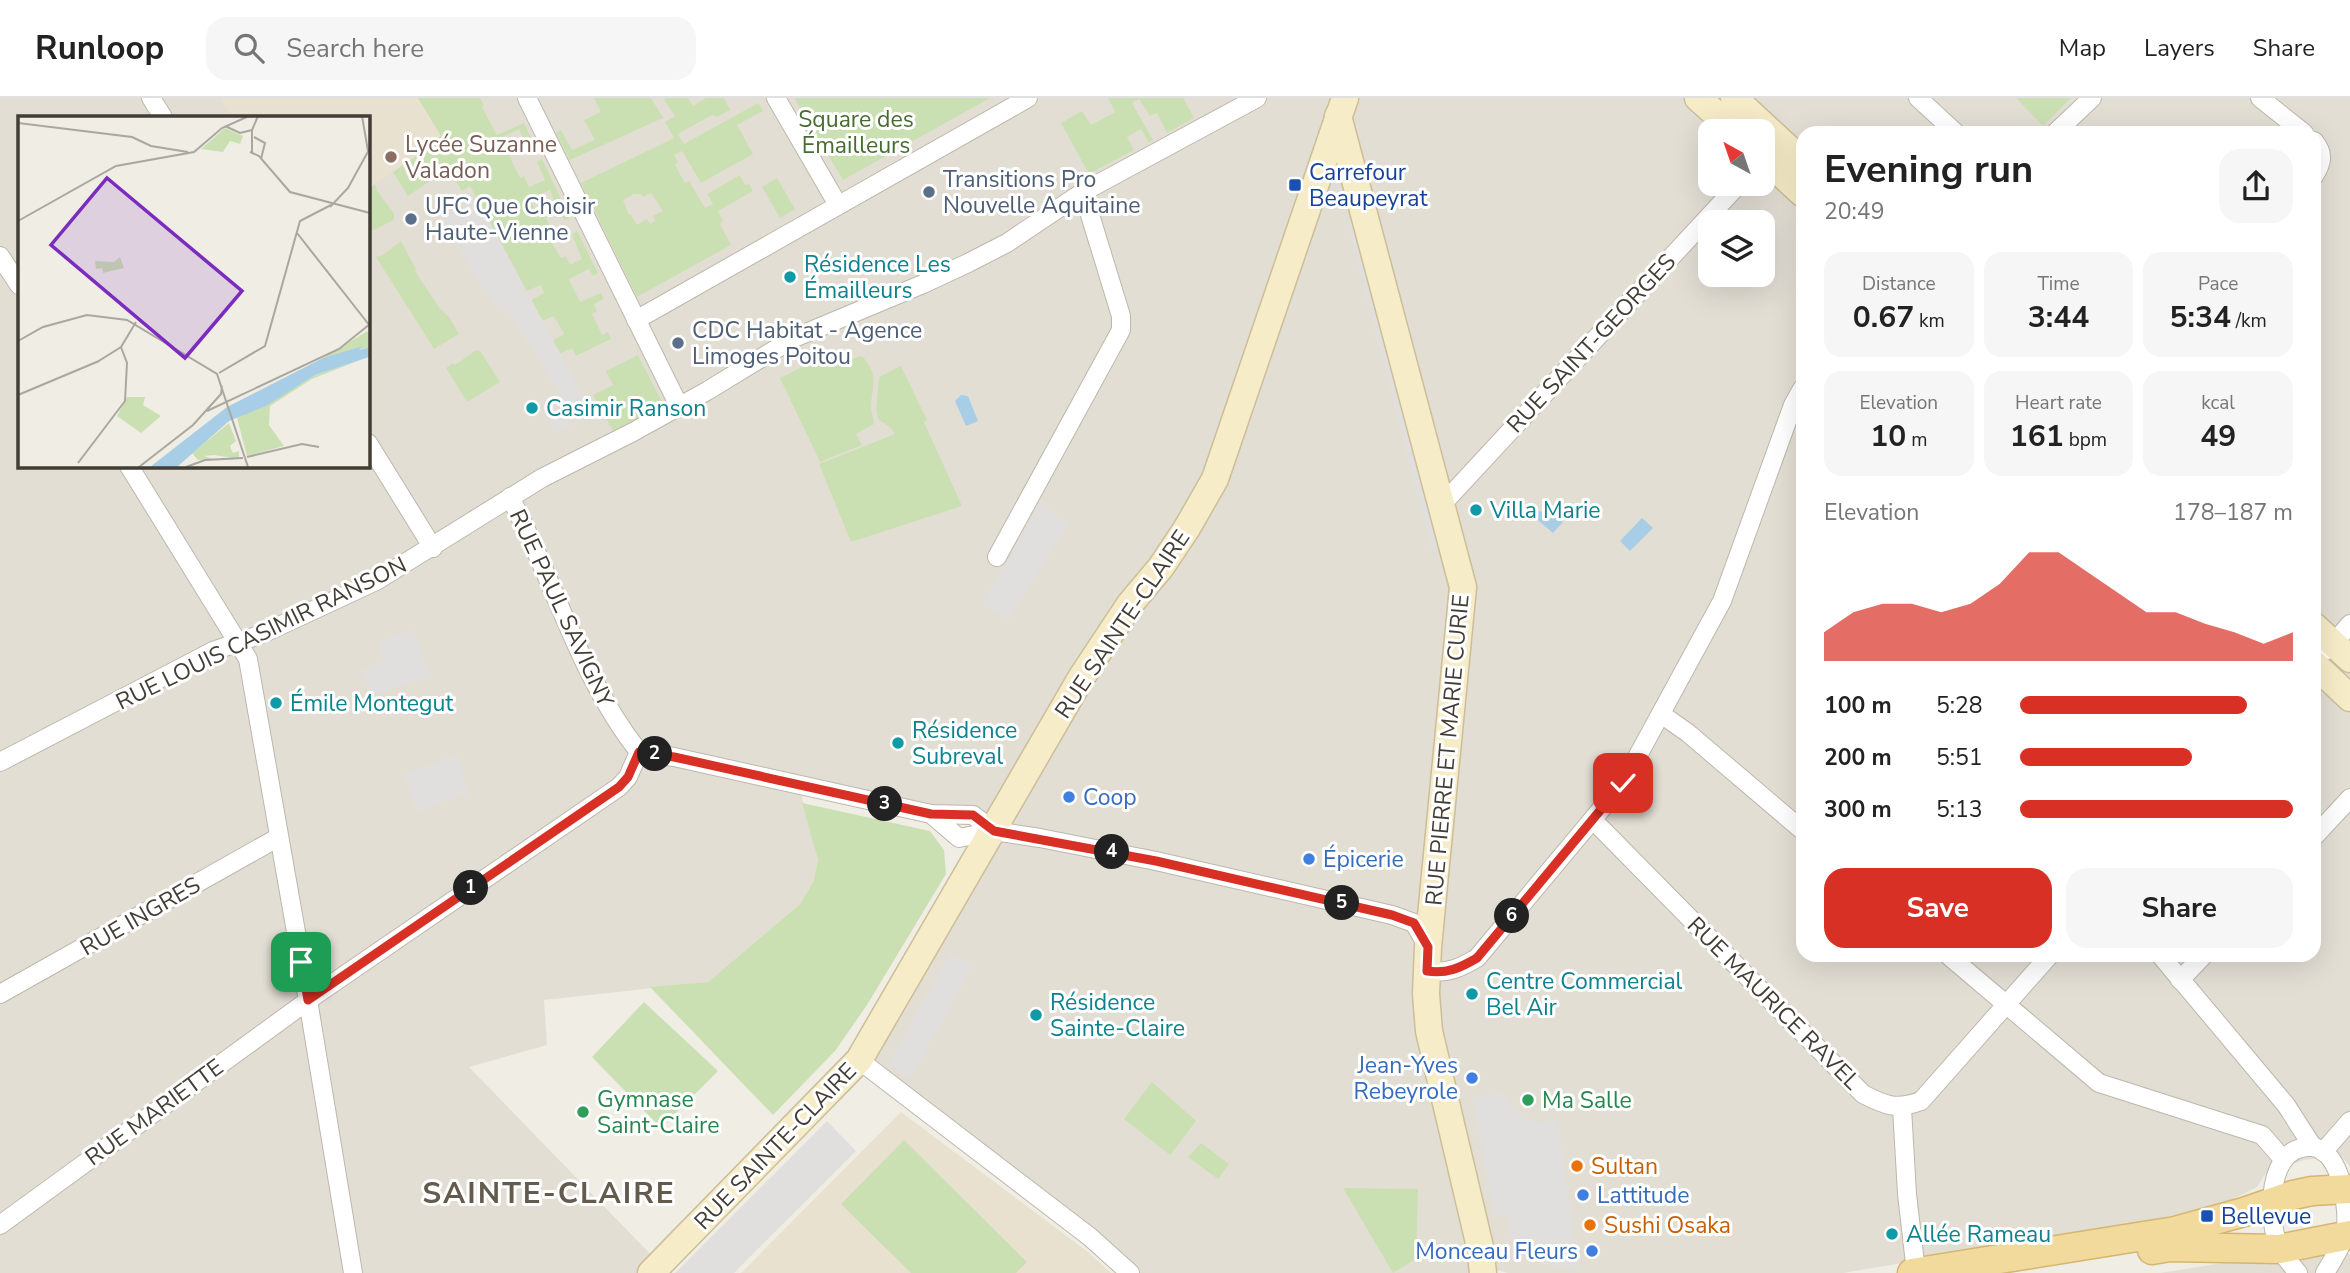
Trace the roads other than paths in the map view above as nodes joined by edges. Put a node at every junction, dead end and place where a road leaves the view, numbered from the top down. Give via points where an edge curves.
1 (151, 98) edge
2 (527, 98) edge
3 (776, 98) edge
4 (1028, 98) edge
5 (1257, 98) edge
6 (1698, 98) edge
7 (1734, 98) edge
8 (1918, 98) edge
9 (2092, 98) edge
10 (2260, 98) edge
11 (1342, 107) edge
12 (162, 116) edge
13 (1722, 119) edge
14 (1747, 119) edge
15 (1948, 126) edge
16 (2062, 126) edge
17 (2295, 126) edge
18 (1775, 155) edge
19 (1796, 160) edge
20 (1775, 162) edge
21 (1796, 186) edge
22 (1083, 192) junction
23 (1728, 196) edge
24 (838, 205) junction
25 (0, 256) edge
26 (18, 283) edge
27 (636, 320) junction
28 (1796, 400) edge
29 (679, 406) junction
30 (369, 445) edge
31 (130, 467) edge
32 (510, 498) junction
33 (1440, 498) junction
34 (433, 548) junction
35 (997, 558) dead end
36 (2350, 624) edge
37 (2321, 632) edge
38 (239, 642) junction
39 (2342, 652) edge
40 (2321, 662) edge
41 (2321, 672) edge
42 (2350, 698) edge
43 (1661, 714) junction
44 (639, 752) junction
45 (0, 762) edge
46 (2350, 798) edge
47 (1593, 820) junction
48 (1796, 825) edge
49 (2321, 829) edge
50 (994, 831) junction
51 (279, 837) junction
52 (1427, 959) junction
53 (1957, 962) edge
54 (2044, 962) edge
55 (2166, 962) edge
56 (2197, 962) edge
57 (2180, 980) junction
58 (0, 994) edge
59 (308, 1000) junction
60 (2006, 1003) junction
61 (859, 1060) junction
62 (1902, 1108) junction
63 (2350, 1121) edge
64 (2318, 1149) junction
65 (2283, 1159) junction
66 (2347, 1213) edge
67 (0, 1225) edge
68 (2274, 1226) junction
69 (1485, 1271) edge
70 (353, 1273) edge
71 (651, 1273) edge
72 (1130, 1273) edge
73 (1914, 1273) edge
74 (2025, 1273) edge
75 (2298, 1273) edge
76 (2325, 1273) edge

1 - 12 street
2 - 27 street
3 - 24 street
4 - 24 street
5 - 22 street, RUE LOUIS CASIMIR RANSON
6 - 13 street
7 - 14 street
8 - 15 street
9 - 16 street
10 - 17 street
11 - 33 street, RUE PIERRE ET MARIE CURIE
11 - 50 street, RUE SAINTE-CLAIRE via 1215,479 1187,528 1082,678
18 - 19 street
20 - 21 street
22 - 29 street, RUE LOUIS CASIMIR RANSON via 987,253 794,338
22 - 35 street via 1121,316 1121,330
23 - 33 street, RUE SAINT-GEORGES via 1449,496
24 - 27 street
25 - 26 street
27 - 29 street
28 - 43 street via 1722,601
29 - 32 street, RUE LOUIS CASIMIR RANSON
30 - 34 street
31 - 38 street
32 - 34 street, RUE LOUIS CASIMIR RANSON
32 - 44 street, RUE PAUL SAVIGNY via 595,687
33 - 52 street, RUE PIERRE ET MARIE CURIE via 1463,587
34 - 38 street, RUE LOUIS CASIMIR RANSON via 355,592
36 - 39 street
37 - 39 street
38 - 45 street, RUE LOUIS CASIMIR RANSON via 213,651
38 - 51 street via 248,659
39 - 40 street
41 - 42 street
43 - 47 street via 1623,783
43 - 48 street
44 - 50 street via 931,814 959,838
44 - 59 street, RUE MARIETTE via 628,777 612,792
46 - 49 street
47 - 52 street via 1477,958 1443,973
47 - 62 street, RUE MAURICE RAVEL via 1863,1094
50 - 52 street via 1156,861 1392,915 1414,923
50 - 61 street, RUE SAINTE-CLAIRE
51 - 58 street, RUE INGRES
51 - 59 street
52 - 69 street, RUE PIERRE ET MARIE CURIE via 1429,1031
53 - 60 street
54 - 60 street
55 - 57 street
56 - 57 street
57 - 64 street
59 - 67 street, RUE MARIETTE
59 - 70 street
60 - 62 street via 1921,1101
60 - 65 street via 2099,1083 2262,1135
61 - 71 street, RUE SAINTE-CLAIRE
61 - 72 street via 1090,1237
62 - 73 street
63 - 64 street
64 - 65 street via 2298,1150
64 - 66 street via 2335,1166
65 - 68 street via 2278,1167
66 - 68 main road
66 - 68 main road via 2312,1191 2293,1195
66 - 76 street
68 - 73 main road via 2175,1231
68 - 74 main road
68 - 75 street

